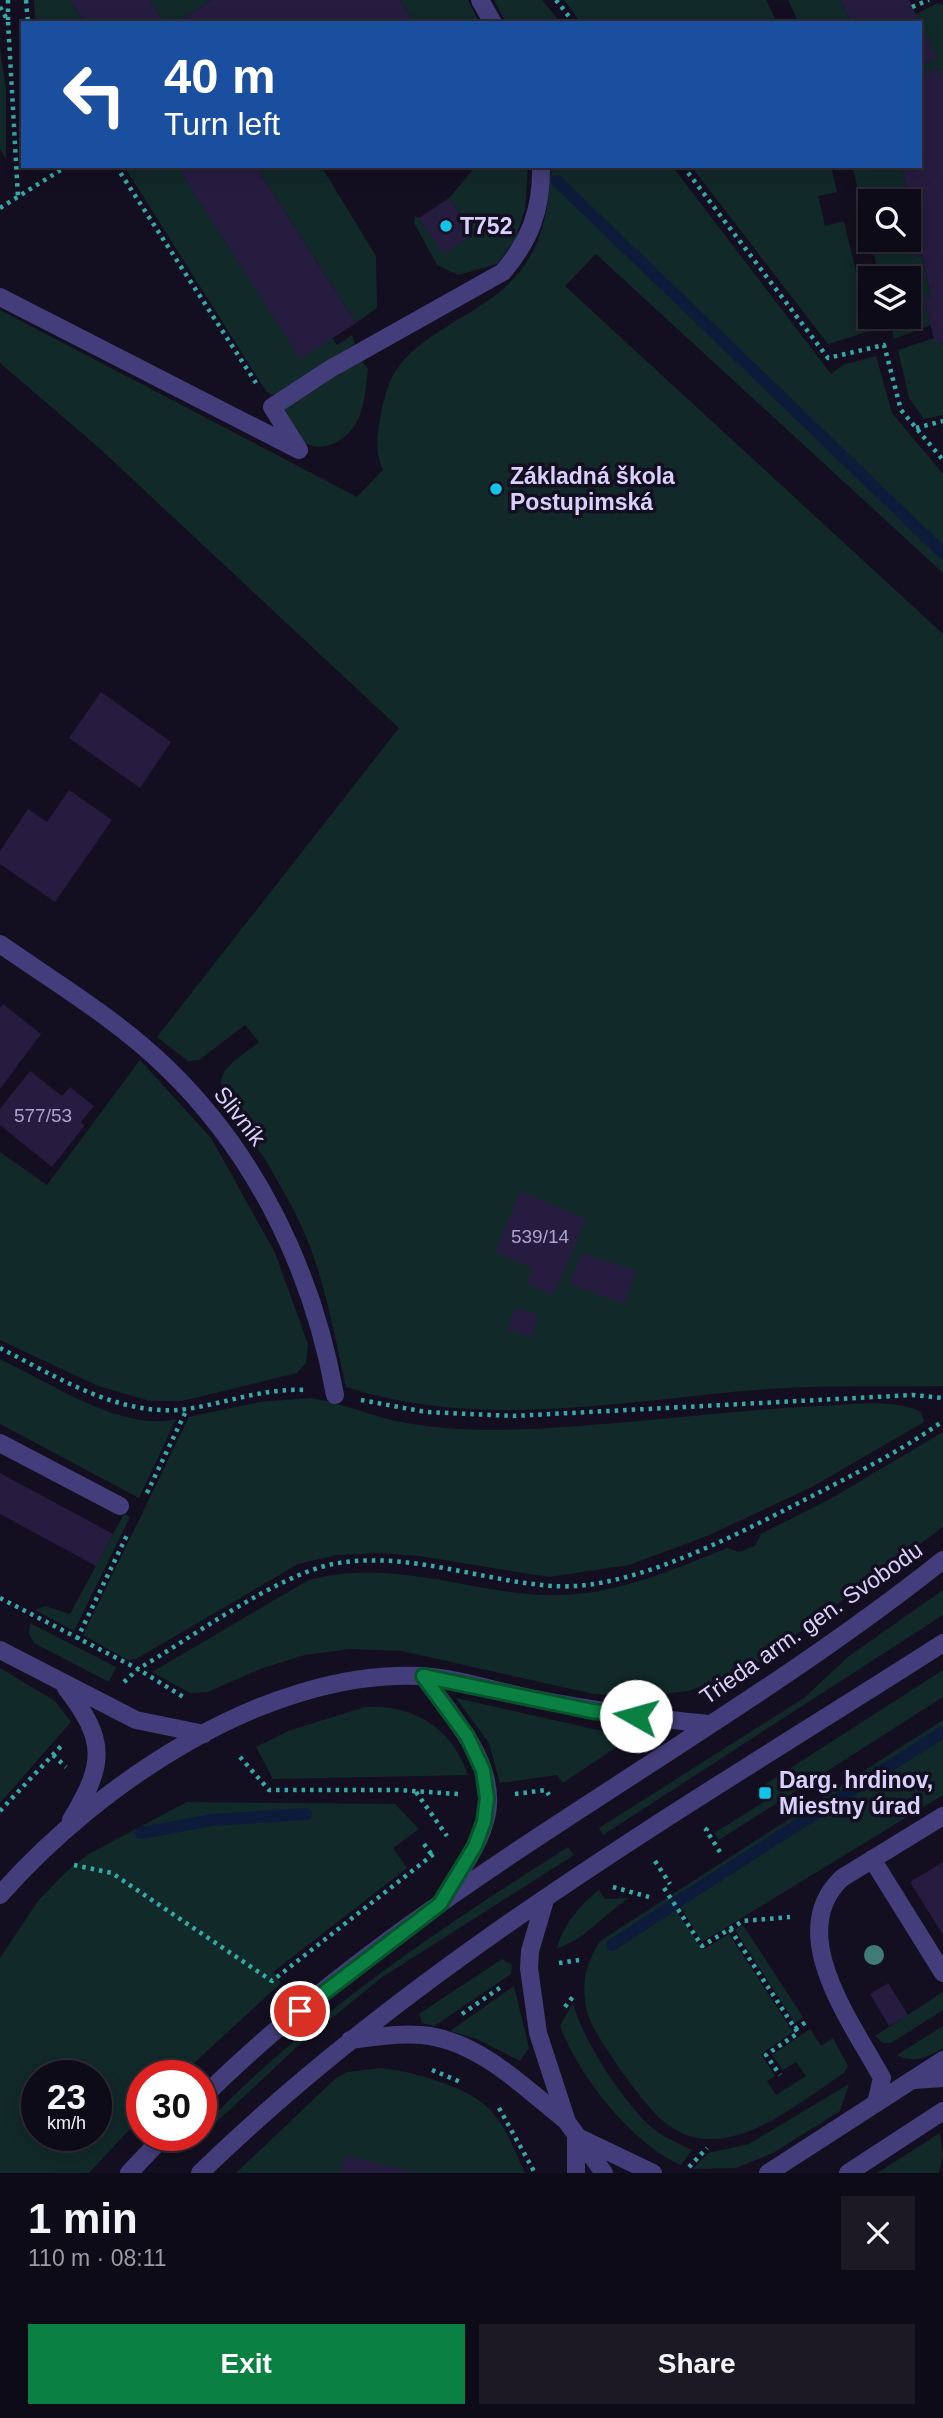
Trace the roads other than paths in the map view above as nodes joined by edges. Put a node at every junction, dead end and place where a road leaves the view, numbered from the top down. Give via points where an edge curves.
1 (480, 0) edge
2 (492, 21) edge
3 (541, 168) edge
4 (0, 297) edge
5 (0, 944) edge
6 (335, 1395) road end
7 (0, 1443) edge
8 (120, 1506) dead end
9 (943, 1560) edge
10 (943, 1643) edge
11 (0, 1650) edge
12 (423, 1676) junction
13 (62, 1683) junction
14 (709, 1724) junction
15 (204, 1734) junction
16 (943, 1816) edge
17 (65, 1830) junction
18 (872, 1859) junction
19 (0, 1895) edge
20 (545, 1900) junction
21 (440, 1904) junction
22 (943, 1973) edge
23 (346, 2041) junction
24 (943, 2060) edge
25 (882, 2078) junction
26 (943, 2078) edge
27 (911, 2080) junction
28 (217, 2085) edge
29 (876, 2103) junction
30 (943, 2111) edge
31 (572, 2129) junction
32 (150, 2151) edge
33 (129, 2173) edge
34 (201, 2173) edge
35 (576, 2173) edge
36 (604, 2173) edge
37 (653, 2173) edge
38 (766, 2173) edge
39 (848, 2173) edge

1 - 2 street
3 - 4 street via 533,228 503,272 330,369 272,407 299,450
5 - 6 street, Slivník via 126,1034 167,1068 215,1120 254,1175 282,1228 320,1328
7 - 8 street
9 - 14 street, Trieda arm. gen. Svobodu
10 - 20 street
11 - 13 street
12 - 14 street via 592,1711
12 - 15 street via 363,1678 313,1687 260,1706
12 - 21 street via 467,1736 486,1784 487,1811 480,1834
13 - 15 street via 152,1725
13 - 17 street via 89,1718 97,1751 91,1786
14 - 21 street, Trieda arm. gen. Svobodu
15 - 17 street via 106,1797
16 - 18 street
17 - 19 street
18 - 22 street
18 - 25 street via 830,1889 817,1928 846,2017
20 - 23 street
20 - 31 street via 530,1951 530,1983 538,2033
21 - 28 street, Trieda arm. gen. Svobodu via 320,1994
23 - 31 street via 410,2034 456,2043 518,2082
23 - 34 street
24 - 27 street
25 - 27 street
25 - 29 street
26 - 27 street
27 - 29 street
29 - 38 street
30 - 39 street
31 - 35 street
31 - 36 street
31 - 37 street
32 - 33 street

